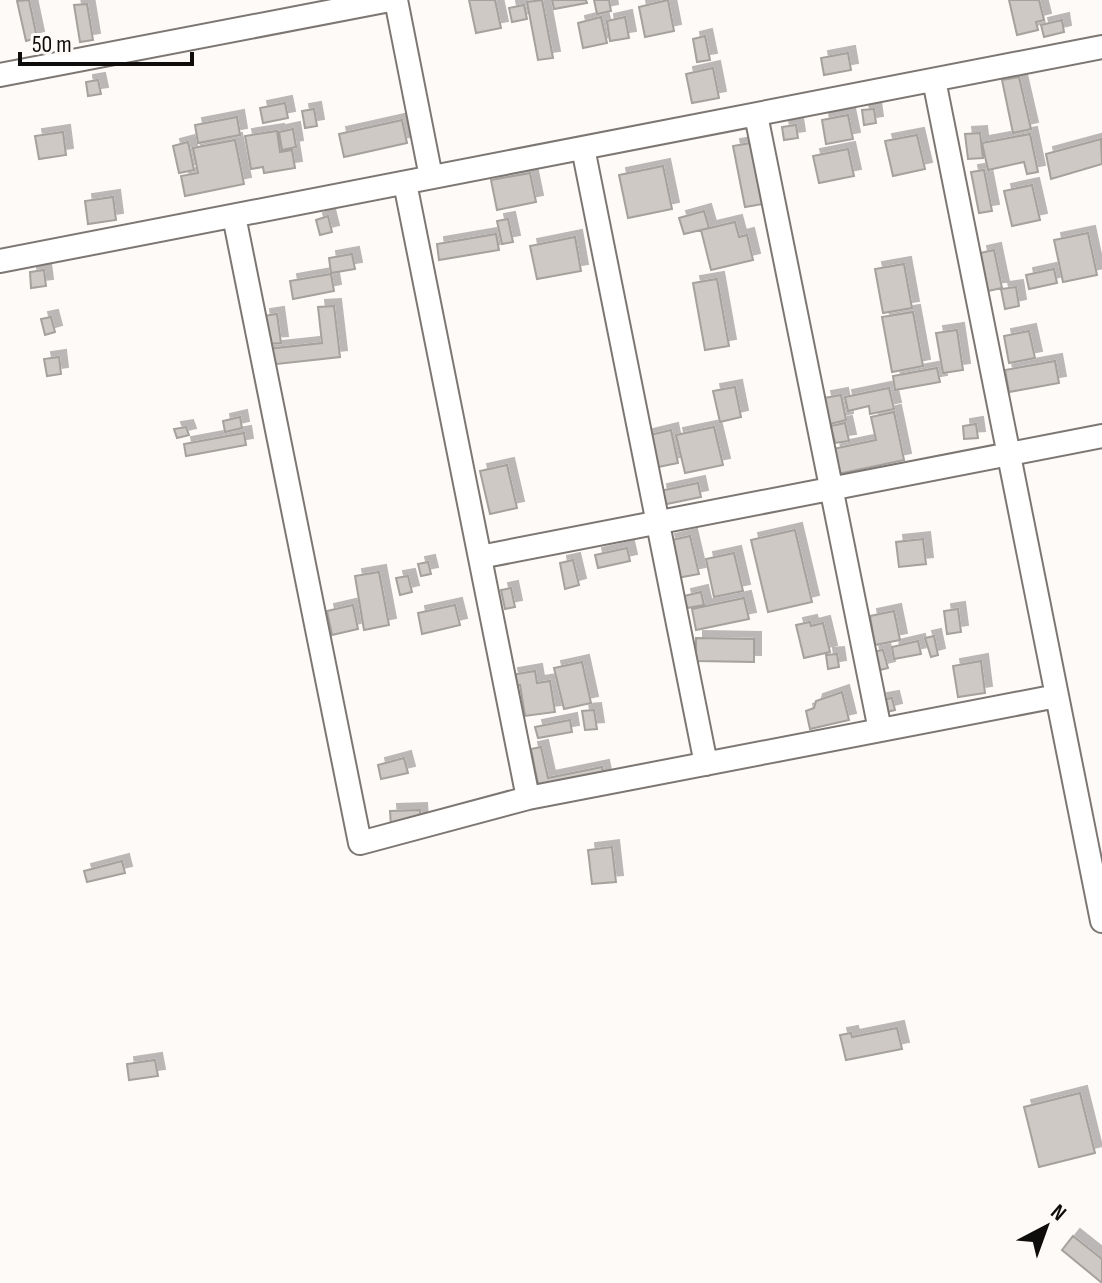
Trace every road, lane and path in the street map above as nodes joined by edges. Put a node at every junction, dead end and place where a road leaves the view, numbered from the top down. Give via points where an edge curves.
1 (393, 0) edge
2 (1102, 47) edge
3 (0, 75) edge
4 (934, 80) junction
5 (756, 115) junction
6 (583, 148) junction
7 (431, 177) junction
8 (405, 183) junction
9 (234, 216) junction
10 (0, 261) edge
11 (1102, 436) edge
12 (1009, 454) junction
13 (831, 489) junction
14 (658, 523) junction
15 (480, 557) junction
16 (1057, 696) junction
17 (880, 730) junction
18 (706, 764) junction
19 (528, 798) junction
20 (1102, 921) edge

1 - 3 street
1 - 7 street
2 - 4 street
4 - 5 street
4 - 12 street
5 - 6 street
5 - 13 street
6 - 7 street
6 - 14 street
7 - 8 street
8 - 9 street
8 - 15 street
9 - 10 street
9 - 19 street via 360,843
11 - 12 street
12 - 13 street
12 - 16 street
13 - 14 street
13 - 17 street
14 - 15 street
14 - 18 street
15 - 19 street
16 - 17 street
16 - 20 street
17 - 18 street
18 - 19 street

